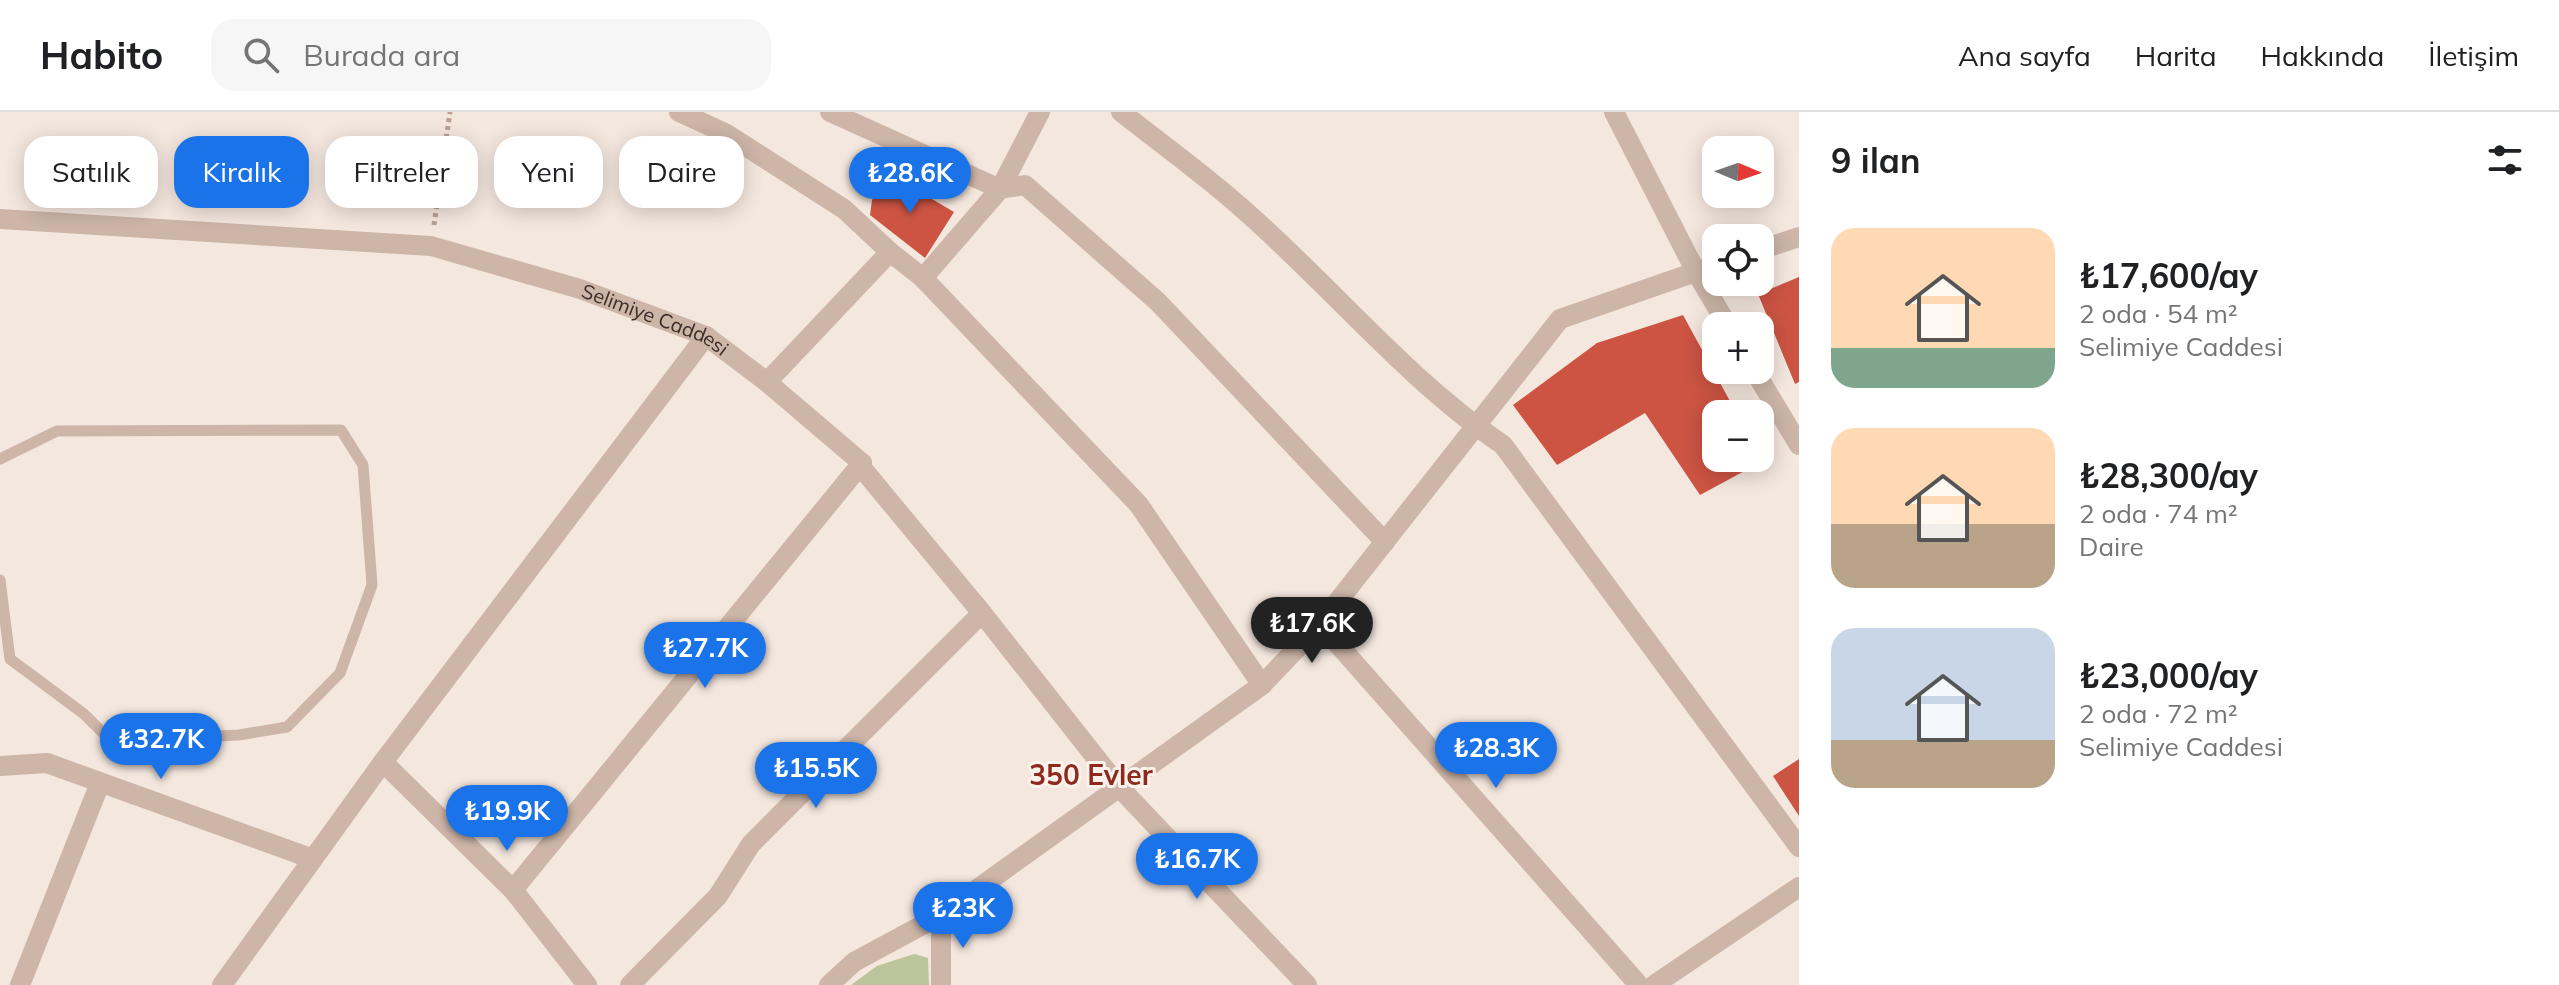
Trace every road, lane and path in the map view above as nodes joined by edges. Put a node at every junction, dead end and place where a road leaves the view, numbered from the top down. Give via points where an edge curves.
1 (450, 112) edge
2 (679, 112) edge
3 (830, 112) edge
4 (1040, 112) edge
5 (1121, 112) edge
6 (1614, 112) edge
7 (1000, 189) junction
8 (0, 219) edge
9 (1799, 237) edge
10 (1774, 245) edge
11 (431, 246) junction
12 (890, 252) junction
13 (1702, 270) edge
14 (1696, 272) junction
15 (923, 278) junction
16 (1720, 312) edge
17 (706, 336) junction
18 (767, 382) junction
19 (1762, 384) edge
20 (1476, 426) junction
21 (1799, 445) edge
22 (0, 459) edge
23 (862, 463) junction
24 (1385, 542) junction
25 (0, 580) edge
26 (982, 613) junction
27 (1320, 624) junction
28 (1262, 685) junction
29 (383, 762) junction
30 (0, 766) edge
31 (100, 783) junction
32 (1119, 787) junction
33 (1799, 847) edge
34 (313, 859) junction
35 (1799, 887) edge
36 (513, 890) junction
37 (941, 915) junction
38 (20, 985) edge
39 (222, 985) edge
40 (587, 985) edge
41 (630, 985) edge
42 (829, 985) edge
43 (941, 985) edge
44 (1307, 985) edge
45 (1639, 985) edge
46 (1654, 985) edge

1 - 11 path
2 - 12 street via 725,133 844,209
3 - 7 street
4 - 7 street
5 - 20 street via 1237,203 1419,379
6 - 14 street
7 - 15 street
7 - 24 street via 1025,185 1158,302
8 - 11 street, Selimiye Caddesi
9 - 10 street
11 - 17 street, Selimiye Caddesi via 580,289
12 - 15 street
12 - 18 street
13 - 14 street
14 - 16 street
14 - 20 street via 1560,319
15 - 28 street via 1139,505
17 - 18 street, Selimiye Caddesi
17 - 29 street
18 - 23 street, Selimiye Caddesi
19 - 21 street
20 - 24 street
20 - 33 street via 1503,445
22 - 25 lane via 57,431 341,430 363,465 372,585 340,673 287,727 239,735 111,741 10,659
23 - 26 street, Selimiye Caddesi
23 - 36 street
24 - 27 street
26 - 32 street, Selimiye Caddesi
26 - 41 street via 751,844 718,896
27 - 28 street
27 - 45 street
28 - 32 street
29 - 34 street
29 - 36 street
30 - 31 street via 47,763
31 - 34 street
31 - 38 street
32 - 37 street
32 - 44 street, Selimiye Caddesi
34 - 39 street
35 - 46 street
36 - 40 street
37 - 42 street via 854,962
37 - 43 street

